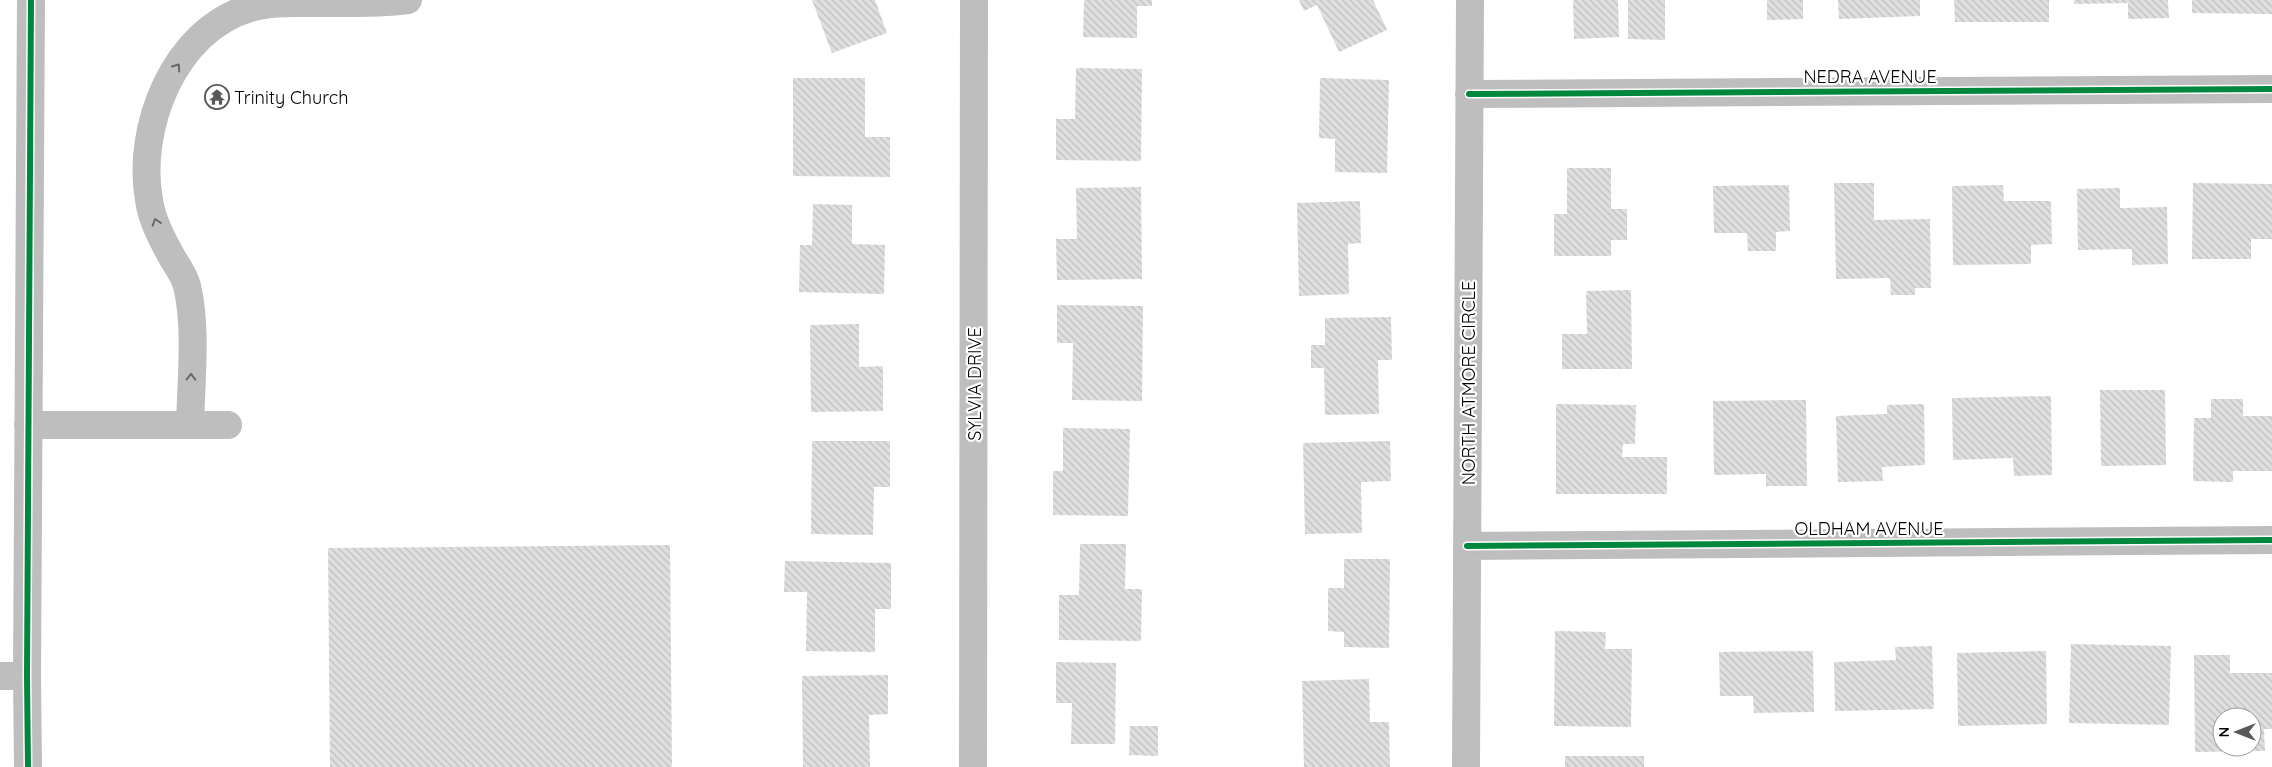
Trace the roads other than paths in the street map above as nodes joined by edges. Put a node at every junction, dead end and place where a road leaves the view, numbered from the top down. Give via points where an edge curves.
1 (31, 0) edge
2 (408, 0) edge
3 (974, 0) edge
4 (1470, 0) edge
5 (2272, 89) edge
6 (1469, 94) junction
7 (28, 425) junction
8 (190, 425) junction
9 (228, 425) dead end
10 (2272, 540) edge
11 (1467, 546) junction
12 (0, 676) edge
13 (27, 676) junction
14 (28, 767) edge
15 (973, 767) edge
16 (1466, 767) edge

1 - 7 street
8 -> 2 street via 192,321 187,284 161,237 149,201 146,171 149,135 174,69 198,40 217,24 248,9 272,3
3 - 15 street, SYLVIA DRIVE
4 - 6 street, NORTH ATMORE CIRCLE
5 - 6 street, NEDRA AVENUE
6 - 11 street, NORTH ATMORE CIRCLE
7 - 8 street
7 - 13 street
8 - 9 street
10 - 11 street, OLDHAM AVENUE
11 - 16 street, NORTH ATMORE CIRCLE
12 - 13 street
13 - 14 street

